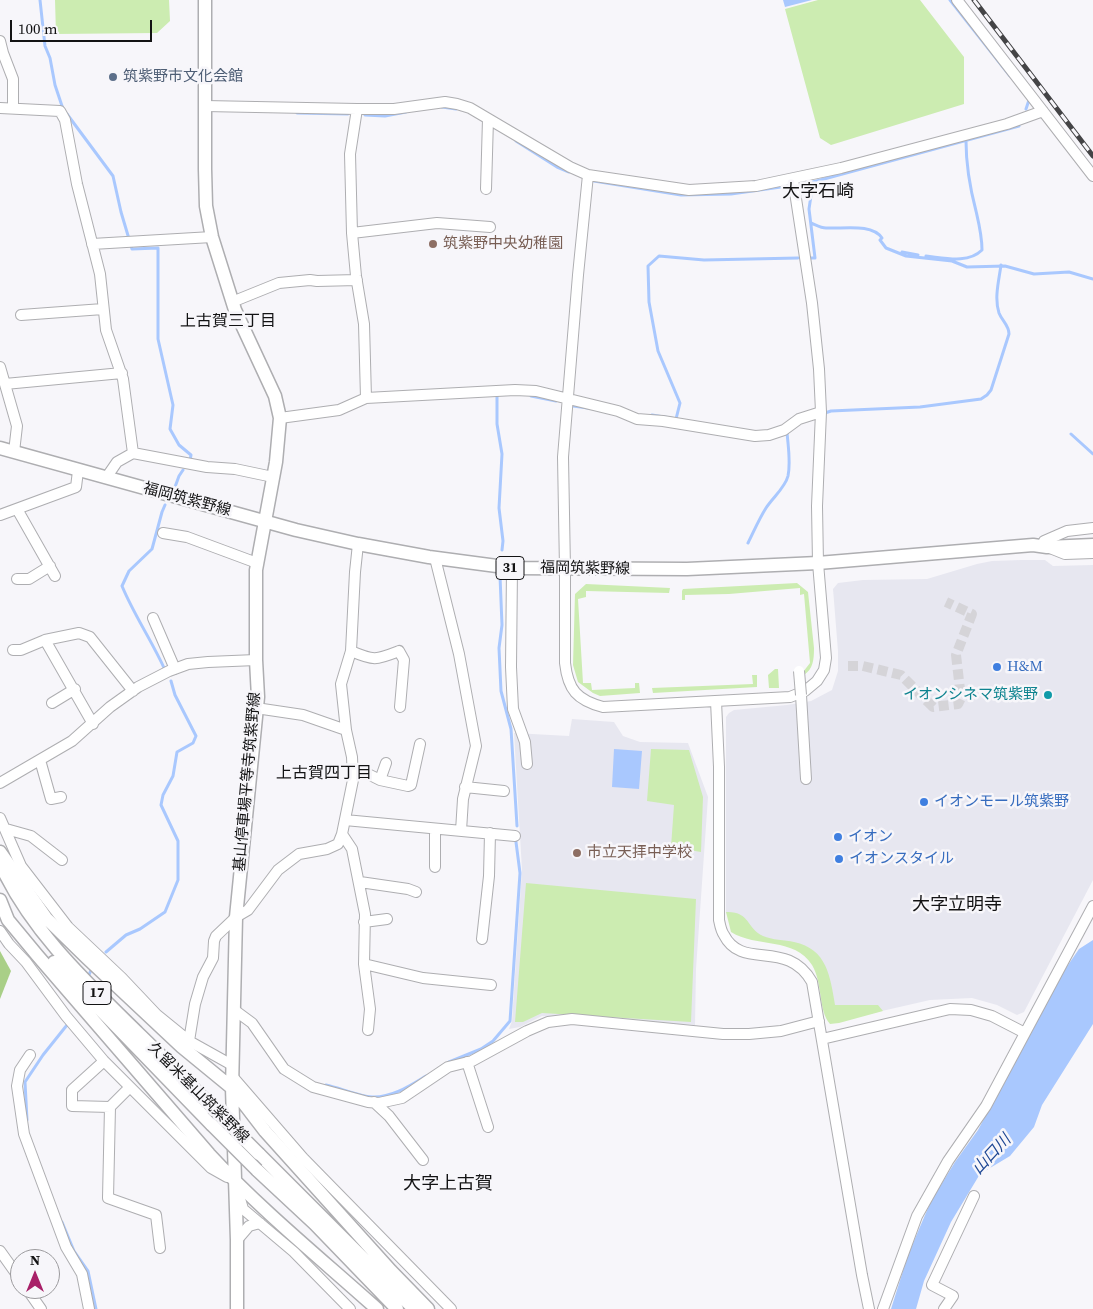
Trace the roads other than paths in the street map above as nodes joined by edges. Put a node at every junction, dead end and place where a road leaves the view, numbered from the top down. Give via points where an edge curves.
1 (205, 0) edge
2 (957, 0) edge
3 (0, 41) edge
4 (205, 106) junction
5 (0, 108) edge
6 (13, 108) junction
7 (357, 109) junction
8 (1043, 111) junction
9 (488, 119) junction
10 (588, 175) junction
11 (1093, 176) edge
12 (793, 179) junction
13 (486, 190) dead end
14 (490, 226) dead end
15 (352, 233) junction
16 (212, 237) junction
17 (92, 244) junction
18 (357, 280) junction
19 (232, 302) junction
20 (103, 309) junction
21 (21, 315) dead end
22 (0, 367) edge
23 (122, 373) junction
24 (5, 384) junction
25 (366, 398) junction
26 (568, 400) junction
27 (821, 412) junction
28 (280, 418) junction
29 (0, 448) edge
30 (14, 452) junction
31 (133, 453) junction
32 (78, 471) junction
33 (273, 477) junction
34 (106, 478) junction
35 (17, 509) junction
36 (0, 515) edge
37 (264, 522) junction
38 (1093, 528) edge
39 (162, 533) dead end
40 (1093, 538) edge
41 (358, 544) junction
42 (1041, 545) junction
43 (1093, 545) edge
44 (1093, 553) edge
45 (435, 558) junction
46 (257, 563) junction
47 (818, 563) junction
48 (512, 568) junction
49 (565, 569) junction
50 (17, 579) dead end
51 (153, 618) dead end
52 (46, 640) junction
53 (13, 650) dead end
54 (351, 651) junction
55 (256, 660) junction
56 (174, 669) junction
57 (800, 671) dead end
58 (75, 689) junction
59 (133, 691) junction
60 (716, 701) junction
61 (52, 703) dead end
62 (400, 707) dead end
63 (256, 708) junction
64 (93, 724) junction
65 (346, 730) junction
66 (420, 744) dead end
67 (40, 760) junction
68 (386, 763) dead end
69 (526, 764) dead end
70 (352, 766) junction
71 (806, 779) dead end
72 (380, 780) junction
73 (0, 783) edge
74 (466, 786) junction
75 (504, 791) dead end
76 (62, 797) dead end
77 (0, 818) edge
78 (345, 820) junction
79 (6, 829) junction
80 (435, 829) junction
81 (461, 831) junction
82 (490, 833) junction
83 (342, 834) junction
84 (515, 836) dead end
85 (0, 852) edge
86 (62, 860) dead end
87 (0, 863) edge
88 (434, 867) dead end
89 (360, 882) junction
90 (416, 892) dead end
91 (0, 898) edge
92 (1093, 906) edge
93 (236, 917) junction
94 (387, 919) dead end
95 (364, 922) junction
96 (0, 931) edge
97 (482, 939) dead end
98 (364, 964) junction
99 (491, 985) dead end
100 (233, 1009) junction
101 (819, 1021) junction
102 (368, 1030) dead end
103 (1024, 1033) junction
104 (822, 1039) junction
105 (188, 1041) junction
106 (30, 1055) dead end
107 (104, 1061) junction
108 (467, 1062) junction
109 (232, 1076) junction
110 (130, 1087) junction
111 (374, 1102) junction
112 (110, 1107) junction
113 (488, 1127) dead end
114 (423, 1160) dead end
115 (235, 1182) junction
116 (974, 1196) dead end
117 (260, 1223) junction
118 (237, 1240) junction
119 (160, 1248) dead end
120 (0, 1251) edge
121 (10, 1265) edge
122 (89, 1309) edge
123 (237, 1309) edge
124 (350, 1309) edge
125 (378, 1309) edge
126 (397, 1309) edge
127 (414, 1309) edge
128 (428, 1309) edge
129 (451, 1309) edge
130 (869, 1309) edge
131 (882, 1309) edge
132 (944, 1309) edge

1 - 4 main road, 基山停車場平等寺筑紫野線
2 - 8 street
3 - 6 street via 13,79
4 - 7 street
4 - 16 main road, 基山停車場平等寺筑紫野線 via 206,206
5 - 6 street
6 - 17 street via 60,110 65,120
7 - 9 street via 394,109 445,102 470,108
7 - 15 street via 350,154
8 - 11 street
8 - 12 street via 1007,124
9 - 10 street
9 - 13 street
10 - 12 street via 689,190 756,186
10 - 26 street
12 - 27 street via 812,303
14 - 15 street via 437,223
15 - 18 street
16 - 17 street
16 - 19 main road, 基山停車場平等寺筑紫野線
17 - 20 street via 100,274
18 - 19 street via 279,283
18 - 25 street via 364,324
19 - 28 main road, 基山停車場平等寺筑紫野線 via 275,396
20 - 21 street
20 - 23 street via 106,330
22 - 24 street
23 - 24 street
23 - 31 street
24 - 30 street via 17,426
25 - 26 street via 514,390 536,391
25 - 28 street via 339,410
26 - 27 street via 618,410 638,419 755,436 784,430 799,419
26 - 49 street via 563,457
27 - 47 street via 816,506
28 - 33 main road, 基山停車場平等寺筑紫野線
29 - 30 main road, 福岡筑紫野線 / 31
30 - 32 main road, 福岡筑紫野線 / 31
31 - 33 street
31 - 34 street via 117,462
32 - 34 main road, 福岡筑紫野線 / 31
32 - 35 street via 76,487
33 - 37 main road, 基山停車場平等寺筑紫野線
34 - 37 main road, 福岡筑紫野線 / 31
35 - 36 street
35 - 50 street via 52,571 29,579
37 - 41 main road, 福岡筑紫野線 / 31
37 - 46 main road, 基山停車場平等寺筑紫野線
38 - 42 street via 1067,531
39 - 46 street via 187,537
40 - 42 main road, 福岡筑紫野線 / 31
41 - 45 main road, 福岡筑紫野線 / 31
41 - 54 street
42 - 43 main road, 福岡筑紫野線 / 31
42 - 44 street via 1065,554
42 - 47 main road, 福岡筑紫野線 / 31
45 - 48 main road, 福岡筑紫野線 / 31
45 - 74 street via 459,654 476,746
46 - 55 main road, 基山停車場平等寺筑紫野線
47 - 49 main road, 福岡筑紫野線 / 31 via 686,569
47 - 60 street via 826,658 824,670 817,681 790,697
48 - 49 main road, 福岡筑紫野線 / 31
48 - 69 street via 513,709 524,742
49 - 60 street via 565,663 571,688 581,700 603,707
51 - 56 street
52 - 53 street
52 - 58 street
52 - 59 street via 79,632 90,637
54 - 62 street via 370,659 400,651 404,660
54 - 65 street via 341,684
55 - 56 street via 188,664
55 - 63 main road, 基山停車場平等寺筑紫野線
56 - 59 street
57 - 71 street, bridge
58 - 61 street
58 - 64 street
59 - 64 street
60 - 101 street via 718,920 724,936 734,947 748,954 782,957 806,970 812,982
63 - 65 street via 303,715
63 - 93 main road, 基山停車場平等寺筑紫野線
64 - 67 street
65 - 70 street
66 - 72 street via 411,785
67 - 73 street
67 - 76 street via 51,799
68 - 72 street
70 - 72 street
70 - 78 street via 353,780
74 - 75 street
74 - 81 street via 462,799
77 - 79 street
78 - 80 street
78 - 83 street
79 - 86 street via 31,836
79 - 105 street via 21,866 68,926 156,1015
80 - 81 street
80 - 88 street
81 - 82 street
82 - 84 street
82 - 97 street
83 - 89 street via 352,849
83 - 93 street via 338,844 299,854 278,870 248,910
85 - 109 main road via 46,918 87,958 182,1047
87 - 127 main road, 久留米基山筑紫野線 / 17, bridge via 35,923 70,964
89 - 90 street
89 - 95 street
91 - 115 main road via 8,920
91 - 126 main road, 久留米基山筑紫野線 / 17, bridge via 63,972
92 - 103 street
93 - 100 main road, 基山停車場平等寺筑紫野線
93 - 105 street via 214,940 213,958 200,986
94 - 95 street
95 - 98 street
96 - 107 street
98 - 99 street via 423,978
98 - 102 street via 370,1009
100 - 109 main road, 基山停車場平等寺筑紫野線
100 - 111 street via 252,1023 284,1069 313,1087
101 - 104 street
101 - 108 street via 781,1030 723,1034 572,1019 548,1022 528,1030
103 - 104 street via 992,1016 972,1010 950,1009
103 - 131 street via 986,1106 948,1161 917,1216
104 - 130 street
105 - 109 street
106 - 122 street via 20,1070 17,1086 24,1134 66,1248 82,1274
107 - 110 street
107 - 112 street via 72,1090 72,1106
108 - 111 street via 448,1067 402,1098
108 - 113 street
109 - 115 main road, 基山停車場平等寺筑紫野線
109 - 128 main road via 265,1131
109 - 129 street via 303,1158
110 - 112 street
110 - 115 street via 211,1168
111 - 114 street
112 - 119 street via 108,1198 156,1216
115 - 117 street via 243,1209
115 - 118 main road, 基山停車場平等寺筑紫野線
115 - 125 main road
116 - 132 street via 932,1285 953,1296
117 - 118 street via 249,1226
117 - 124 street via 294,1252
118 - 123 main road, 基山停車場平等寺筑紫野線
120 - 121 street

